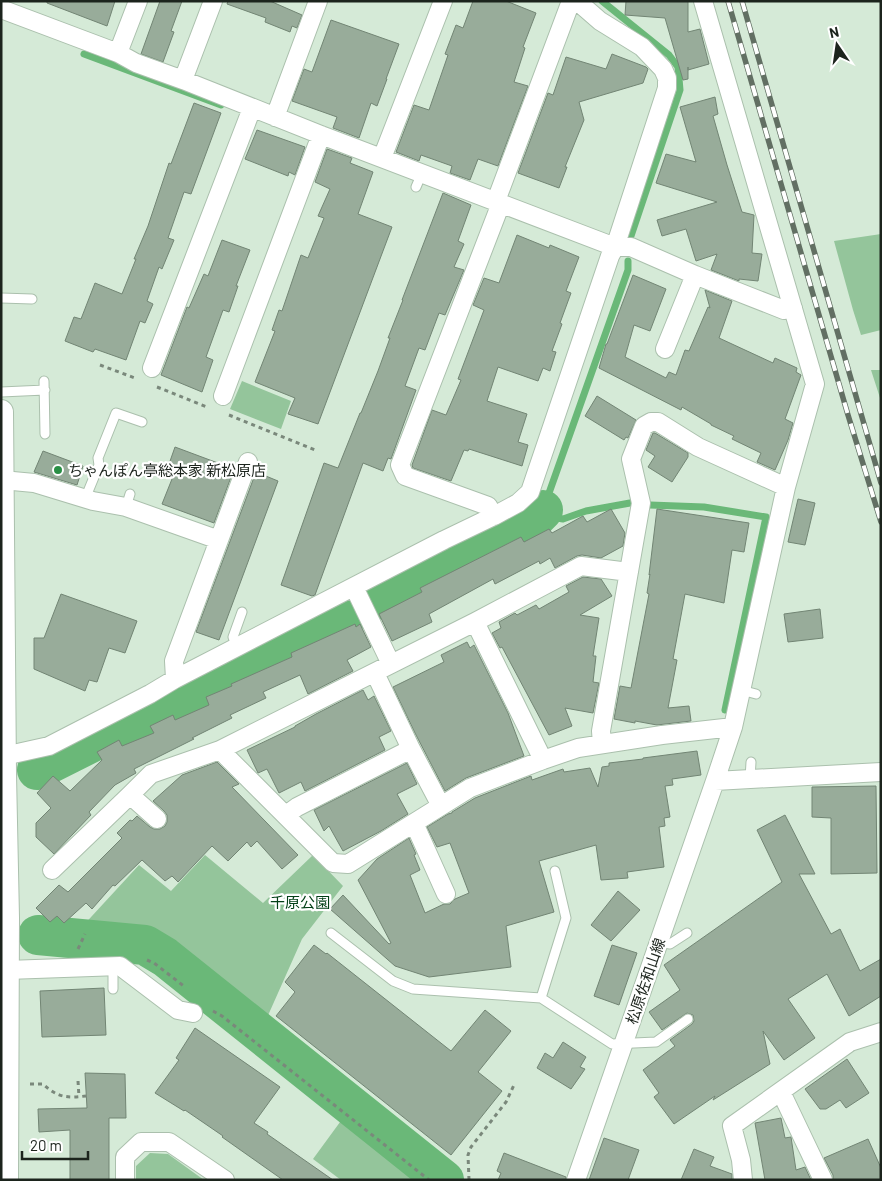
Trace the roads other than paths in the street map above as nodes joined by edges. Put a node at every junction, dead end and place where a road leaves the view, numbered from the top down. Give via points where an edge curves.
1 (138, 1) edge
2 (213, 1) edge
3 (318, 1) edge
4 (443, 1) edge
5 (572, 1) edge
6 (577, 1) edge
7 (703, 1) edge
8 (1, 9) edge
9 (118, 53) junction
10 (183, 80) junction
11 (252, 108) junction
12 (275, 117) junction
13 (321, 135) junction
14 (382, 158) junction
15 (499, 202) junction
16 (615, 246) junction
17 (695, 275) junction
18 (1, 298) edge
19 (32, 299) dead end
20 (792, 308) junction
21 (665, 349) dead end
22 (152, 368) dead end
23 (1, 392) edge
24 (223, 396) dead end
25 (1, 412) edge
26 (142, 422) dead end
27 (45, 434) dead end
28 (242, 460) dead end
29 (2, 480) edge
30 (786, 487) junction
31 (84, 499) junction
32 (494, 516) junction
33 (219, 540) junction
34 (629, 572) junction
35 (359, 599) junction
36 (242, 612) dead end
37 (2, 622) edge
38 (475, 622) junction
39 (237, 648) junction
40 (391, 664) junction
41 (375, 672) junction
42 (175, 679) junction
43 (732, 727) junction
44 (602, 744) junction
45 (411, 749) junction
46 (220, 750) junction
47 (2, 757) edge
48 (543, 760) junction
49 (751, 762) dead end
50 (881, 772) edge
51 (750, 779) junction
52 (715, 782) junction
53 (130, 795) junction
54 (441, 806) junction
55 (286, 815) junction
56 (156, 819) dead end
57 (414, 823) junction
58 (52, 870) dead end
59 (555, 871) dead end
60 (446, 894) dead end
61 (331, 933) dead end
62 (687, 933) dead end
63 (659, 942) junction
64 (113, 967) junction
65 (7, 970) junction
66 (113, 989) dead end
67 (541, 998) junction
68 (193, 1013) road end
69 (688, 1019) dead end
70 (881, 1032) edge
71 (623, 1044) junction
72 (781, 1092) junction
73 (6, 1180) edge
74 (125, 1180) edge
75 (225, 1180) edge
76 (576, 1180) edge
77 (743, 1180) edge
78 (823, 1180) edge

1 - 9 street
2 - 10 street
3 - 12 street
4 - 14 street
5 - 15 street
6 - 16 street via 600,21 642,47 663,69 667,78 667,88
7 - 20 street, 松原佐和山線
8 - 9 street
9 - 10 street
10 - 11 street
11 - 12 street
11 - 22 street
12 - 13 street
13 - 14 street
13 - 24 street
14 - 15 street via 419,180
15 - 16 street
15 - 32 street via 400,465 405,476 488,506
16 - 17 street via 631,247
16 - 32 street via 530,492
17 - 20 street via 784,310
17 - 21 street
18 - 19 lane
20 - 30 street, 松原佐和山線 via 799,346 815,384
23 - 27 lane via 45,386
25 - 29 main road
26 - 31 lane via 116,413
28 - 33 street
29 - 31 street via 34,482
29 - 37 main road
30 - 34 street via 698,447 658,422 651,422 644,426 631,459 635,489 641,503
30 - 43 street, 松原佐和山線 via 748,692
31 - 33 street via 128,501
32 - 35 street via 442,536 381,568
33 - 42 street via 174,661
34 - 38 street via 581,566
34 - 44 street
35 - 39 street
35 - 40 street
36 - 39 lane via 233,637
37 - 47 main road
38 - 40 street
38 - 48 street
39 - 42 street
40 - 41 street
41 - 45 street
41 - 46 street
42 - 47 street via 49,746
43 - 44 street
43 - 52 street, 松原佐和山線
44 - 48 street
45 - 54 street
45 - 55 street
46 - 53 street via 150,774
46 - 55 street
47 - 65 main road
48 - 54 street via 470,788
49 - 51 lane
50 - 51 street
51 - 52 street
52 - 63 street, 松原佐和山線
53 - 56 street
53 - 58 street
54 - 57 street
55 - 57 street via 333,863 348,864
57 - 60 street
59 - 67 lane via 566,918
61 - 67 lane via 393,982 413,990
62 - 63 lane via 670,944
63 - 71 street, 松原佐和山線
64 - 65 street
64 - 66 lane
64 - 68 street via 120,966 178,1010
65 - 73 main road
67 - 71 lane via 612,1044
69 - 71 lane via 656,1042
70 - 72 street via 850,1042
71 - 76 street, 松原佐和山線
72 - 77 street via 732,1126
72 - 78 street
74 - 75 street via 124,1156 141,1142 169,1142

